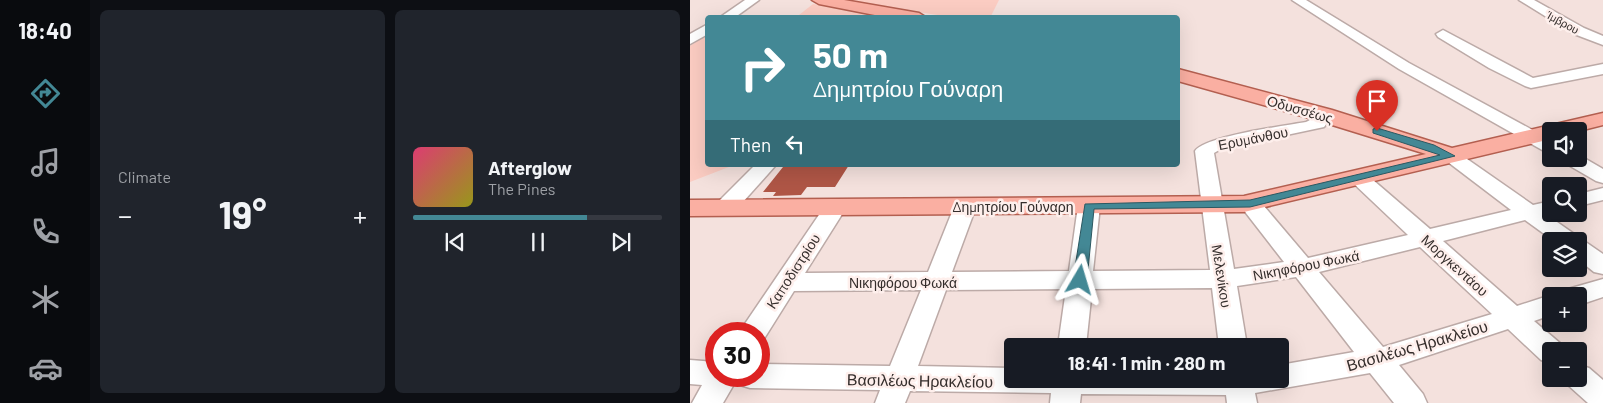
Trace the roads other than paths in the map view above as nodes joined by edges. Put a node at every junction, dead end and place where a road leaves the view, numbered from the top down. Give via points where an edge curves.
1 (752, 0) edge
2 (1298, 0) edge
3 (1525, 0) edge
4 (825, 1) edge
5 (730, 15) edge
6 (900, 15) edge
7 (700, 30) edge
8 (1443, 34) dead end
9 (690, 40) edge
10 (1603, 41) edge
11 (1603, 69) edge
12 (1180, 76) edge
13 (1324, 115) junction
14 (1542, 134) edge
15 (1542, 137) edge
16 (1450, 156) junction
17 (764, 167) edge
18 (1586, 167) edge
19 (1603, 177) edge
20 (1359, 178) junction
21 (1603, 194) edge
22 (1587, 198) edge
23 (1250, 204) junction
24 (1211, 205) junction
25 (1089, 206) junction
26 (965, 207) junction
27 (690, 208) edge
28 (725, 208) junction
29 (834, 208) junction
30 (1540, 210) edge
31 (1561, 232) edge
32 (1426, 239) junction
33 (1587, 254) edge
34 (1603, 266) edge
35 (1302, 268) junction
36 (1223, 279) junction
37 (1080, 280) junction
38 (936, 281) junction
39 (786, 282) junction
40 (1603, 288) edge
41 (1587, 293) edge
42 (1542, 308) edge
43 (1513, 317) junction
44 (760, 322) edge
45 (1073, 338) edge
46 (1232, 338) edge
47 (1542, 344) edge
48 (1377, 360) junction
49 (690, 372) edge
50 (705, 373) edge
51 (1289, 375) edge
52 (770, 378) edge
53 (1587, 384) edge
54 (717, 387) edge
55 (1067, 388) edge
56 (894, 391) edge
57 (1603, 398) edge
58 (707, 403) edge
59 (1412, 403) edge

1 - 5 street
2 - 14 street via 1404,66
3 - 10 street, Ίμβρου via 1578,31
4 - 6 main road
7 - 9 street
8 - 11 street via 1531,83
12 - 13 main road, Οδυσσέως
13 - 16 main road, Οδυσσέως
13 - 24 street, Ερυμάνθου via 1318,123 1310,126 1206,148
15 - 16 main road, Δημητρίου Γούναρη
16 - 20 main road, Δημητρίου Γούναρη
16 - 30 street
17 - 28 street
18 - 19 street
20 - 23 main road, Δημητρίου Γούναρη
20 - 32 street, Μοργκεντάου
21 - 22 street
23 - 24 main road, Δημητρίου Γούναρη
23 - 35 street
24 - 25 main road, Δημητρίου Γούναρη
24 - 36 street, Μελενίκου
25 - 26 main road, Δημητρίου Γούναρη
25 - 37 street
26 - 29 main road, Δημητρίου Γούναρη
26 - 38 street
27 - 28 main road, Δημητρίου Γούναρη
28 - 29 main road, Δημητρίου Γούναρη
29 - 39 street, Καποδιστρίου
30 - 31 street
30 - 32 street, Νικηφόρου Φωκά
32 - 35 street, Νικηφόρου Φωκά
32 - 43 street, Μοργκεντάου
33 - 34 street
35 - 36 street, Νικηφόρου Φωκά
35 - 48 street
36 - 37 street, Νικηφόρου Φωκά
36 - 46 street, Μελενίκου
37 - 38 street, Νικηφόρου Φωκά
37 - 45 street
38 - 39 street, Νικηφόρου Φωκά
38 - 56 street
39 - 44 street, Καποδιστρίου
40 - 41 street
42 - 43 street, Βασιλέως Ηρακλείου
43 - 47 street, Μοργκεντάου
43 - 48 street, Βασιλέως Ηρακλείου
48 - 51 street, Βασιλέως Ηρακλείου
48 - 59 street
49 - 50 street
52 - 56 street, Βασιλέως Ηρακλείου
53 - 57 street
54 - 58 street
55 - 56 street, Βασιλέως Ηρακλείου

